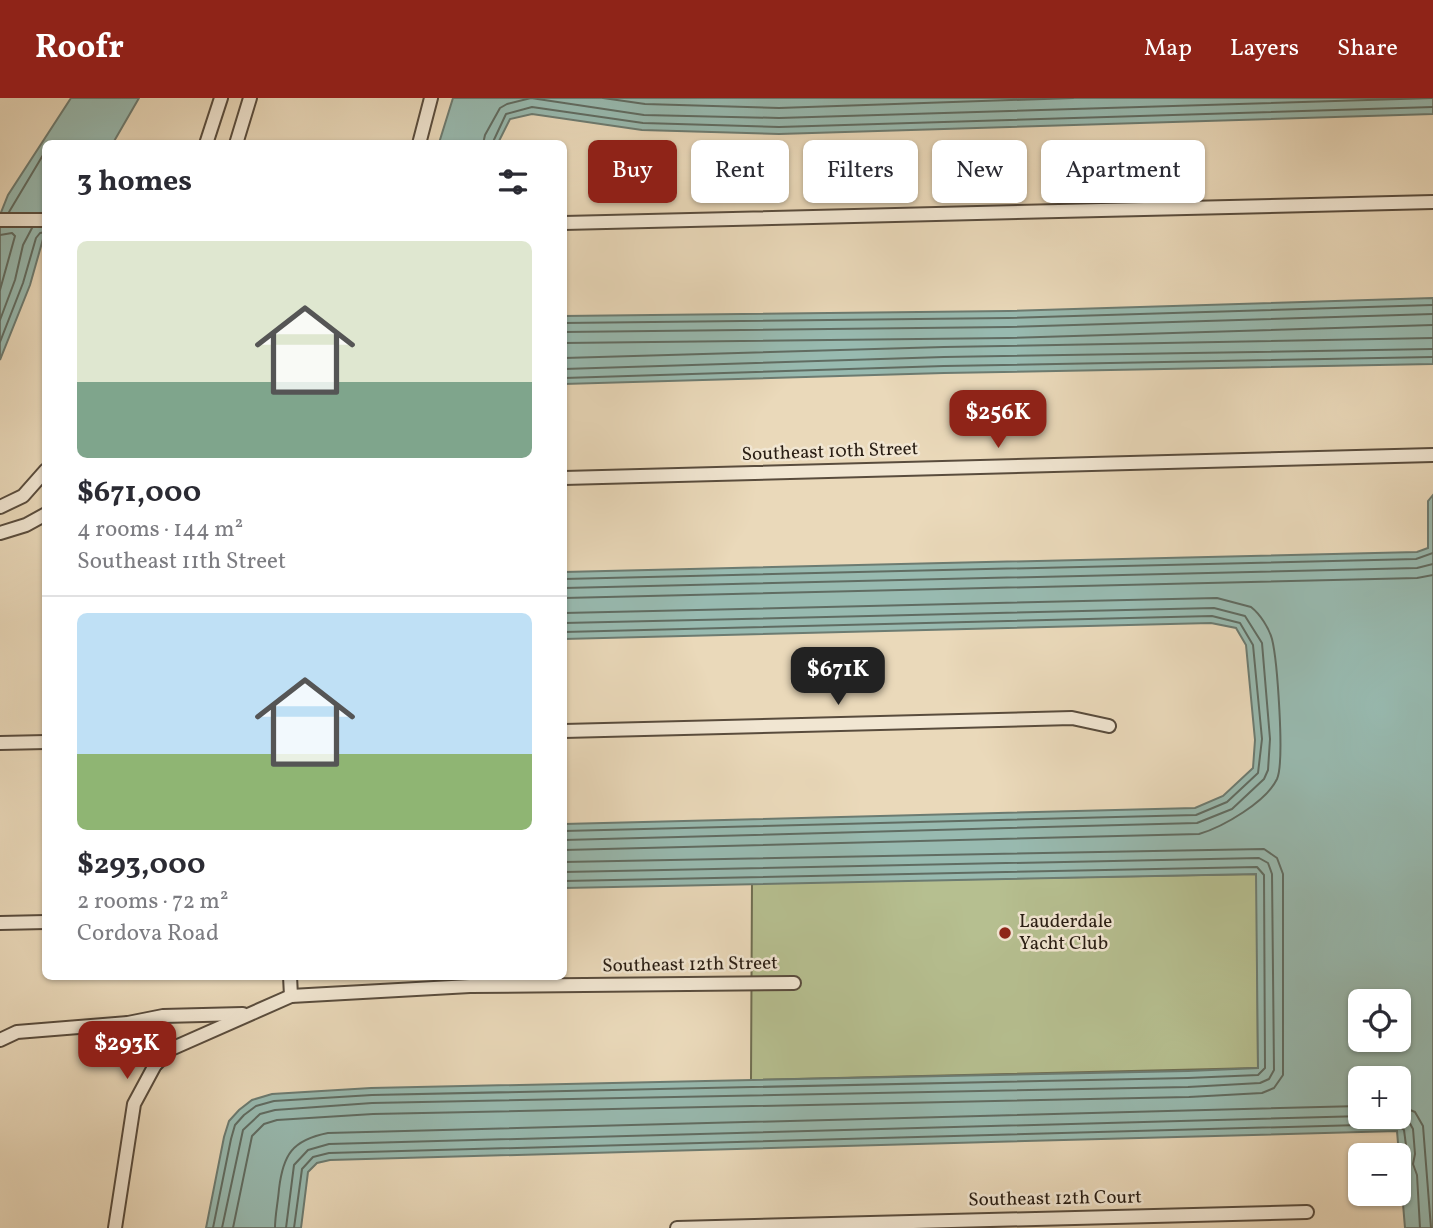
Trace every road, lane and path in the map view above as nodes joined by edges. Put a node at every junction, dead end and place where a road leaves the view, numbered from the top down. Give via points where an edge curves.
1 (221, 98) edge
2 (250, 98) edge
3 (431, 98) edge
4 (207, 140) edge
5 (237, 140) edge
6 (420, 140) edge
7 (1433, 202) edge
8 (0, 220) edge
9 (42, 220) edge
10 (567, 223) edge
11 (1433, 455) edge
12 (42, 475) edge
13 (567, 478) edge
14 (0, 507) edge
15 (42, 516) edge
16 (0, 533) edge
17 (1109, 726) dead end
18 (567, 731) edge
19 (42, 742) edge
20 (0, 743) edge
21 (42, 922) edge
22 (0, 923) edge
23 (290, 980) edge
24 (794, 983) dead end
25 (291, 996) junction
26 (250, 1014) junction
27 (128, 1023) junction
28 (0, 1040) edge
29 (155, 1065) junction
30 (1307, 1212) dead end
31 (115, 1228) edge
32 (677, 1228) edge

1 - 4 street
2 - 5 street
3 - 6 street
7 - 10 street
8 - 9 street
11 - 13 street, Southeast 10th Street
12 - 14 street via 23,496
15 - 16 street
17 - 18 street via 1072,718
19 - 20 street
21 - 22 street
23 - 25 street
24 - 25 street, Southeast 12th Street via 470,986
25 - 26 street, Southeast 12th Street
26 - 27 street, Southeast 12th Street via 163,1016
26 - 29 street via 171,1049
27 - 28 street, Southeast 12th Street via 17,1032
27 - 29 street via 144,1037
29 - 31 street via 134,1104
30 - 32 street, Southeast 12th Court

